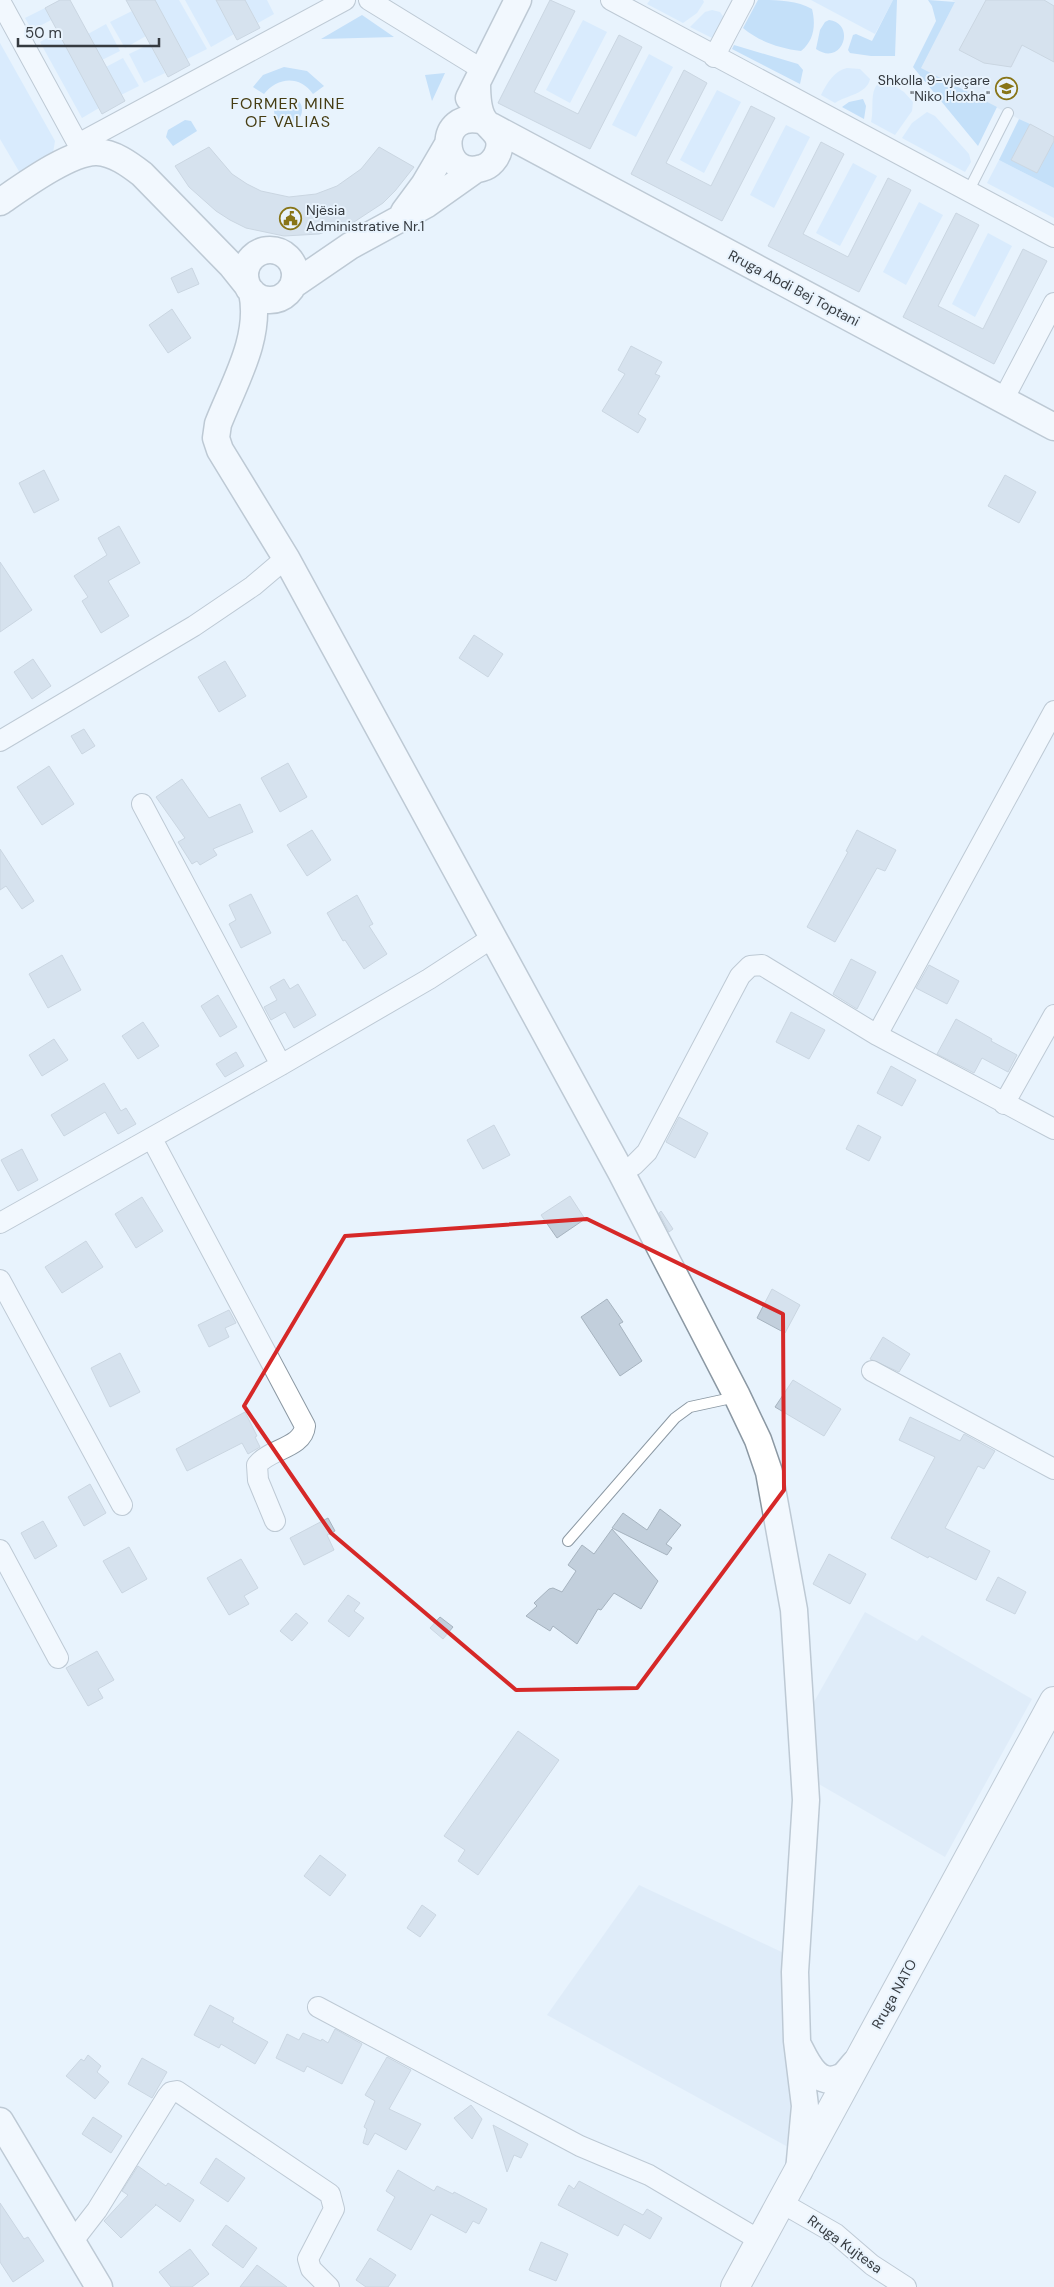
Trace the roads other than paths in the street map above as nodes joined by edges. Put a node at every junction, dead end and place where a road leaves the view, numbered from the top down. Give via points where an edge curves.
1 (345, 0) edge
2 (368, 0) edge
3 (518, 0) edge
4 (611, 0) edge
5 (744, 0) edge
6 (0, 1) edge
7 (714, 56) junction
8 (480, 76) junction
9 (1008, 113) dead end
10 (488, 123) junction
11 (450, 136) junction
12 (80, 149) junction
13 (535, 149) junction
14 (483, 167) junction
15 (969, 190) junction
16 (0, 202) edge
17 (399, 218) junction
18 (187, 219) junction
19 (1054, 237) edge
20 (350, 246) junction
21 (275, 251) junction
22 (249, 288) junction
23 (288, 291) junction
24 (1054, 303) edge
25 (243, 360) junction
26 (1003, 400) junction
27 (1054, 427) edge
28 (286, 558) junction
29 (1054, 711) edge
30 (0, 741) edge
31 (142, 804) dead end
32 (492, 938) junction
33 (1054, 1015) edge
34 (877, 1035) junction
35 (281, 1065) junction
36 (1004, 1104) junction
37 (1054, 1129) edge
38 (152, 1139) junction
39 (621, 1172) junction
40 (0, 1223) edge
41 (0, 1280) edge
42 (872, 1371) dead end
43 (737, 1396) junction
44 (1054, 1470) edge
45 (122, 1506) dead end
46 (274, 1521) dead end
47 (568, 1541) dead end
48 (0, 1550) edge
49 (58, 1658) dead end
50 (1054, 1701) edge
51 (318, 2007) dead end
52 (797, 2041) junction
53 (855, 2063) junction
54 (0, 2121) edge
55 (798, 2172) junction
56 (782, 2203) junction
57 (73, 2241) junction
58 (761, 2241) junction
59 (98, 2287) edge
60 (330, 2287) edge
61 (735, 2287) edge
62 (906, 2287) edge

1 - 12 street
2 - 8 street
3 - 8 street
4 - 7 street
5 - 7 street
6 - 12 street
7 - 15 street
8 - 10 street via 477,97
8 - 11 street
9 - 15 lane
10 - 11 street via 468,119
10 - 13 street, Rruga Abdi Bej Toptani
10 - 14 street via 496,133 499,149
11 - 14 street via 453,160 467,169
11 - 17 street via 424,184
12 - 16 street
12 - 18 street via 126,162
13 - 14 street via 513,153
13 - 26 street, Rruga Abdi Bej Toptani
14 - 17 street via 427,204
15 - 19 street
17 - 20 street
18 - 21 street via 218,238 244,247
18 - 22 street
20 - 21 street via 327,253
20 - 23 street
21 - 22 street via 262,251 249,261 246,269
21 - 23 street via 291,261 294,268
22 - 23 street via 266,300
22 - 25 street via 255,308 254,330
23 - 25 street
24 - 26 street
25 - 28 street via 218,424 216,438 220,450
26 - 27 street, Rruga Abdi Bej Toptani
28 - 30 street via 253,586 194,626
28 - 32 street
29 - 34 street
31 - 35 street
32 - 35 street via 429,979
32 - 39 street
33 - 36 street
34 - 36 street
34 - 39 street via 762,965 750,966 740,976 647,1152
35 - 38 street
36 - 37 street
38 - 40 street
38 - 46 street via 305,1426 296,1441 266,1457 257,1466 258,1480
39 - 43 street
41 - 45 street
42 - 44 street
43 - 47 lane via 690,1407 675,1418
43 - 52 street via 769,1472 794,1610 806,1800 795,1972
48 - 49 street
50 - 53 main road, Rruga NATO
51 - 58 street via 580,2146 649,2175
52 - 53 street via 811,2071 826,2079 842,2077
52 - 55 street via 804,2106
53 - 55 main road, Rruga NATO
54 - 57 street
55 - 56 main road, Rruga NATO
56 - 58 main road, Rruga NATO
56 - 62 street, Rruga Kujtesa via 836,2234 872,2265
57 - 59 street
57 - 60 street via 97,2210 167,2097 177,2091 330,2194 334,2209 308,2259 311,2269
58 - 61 main road, Rruga NATO

